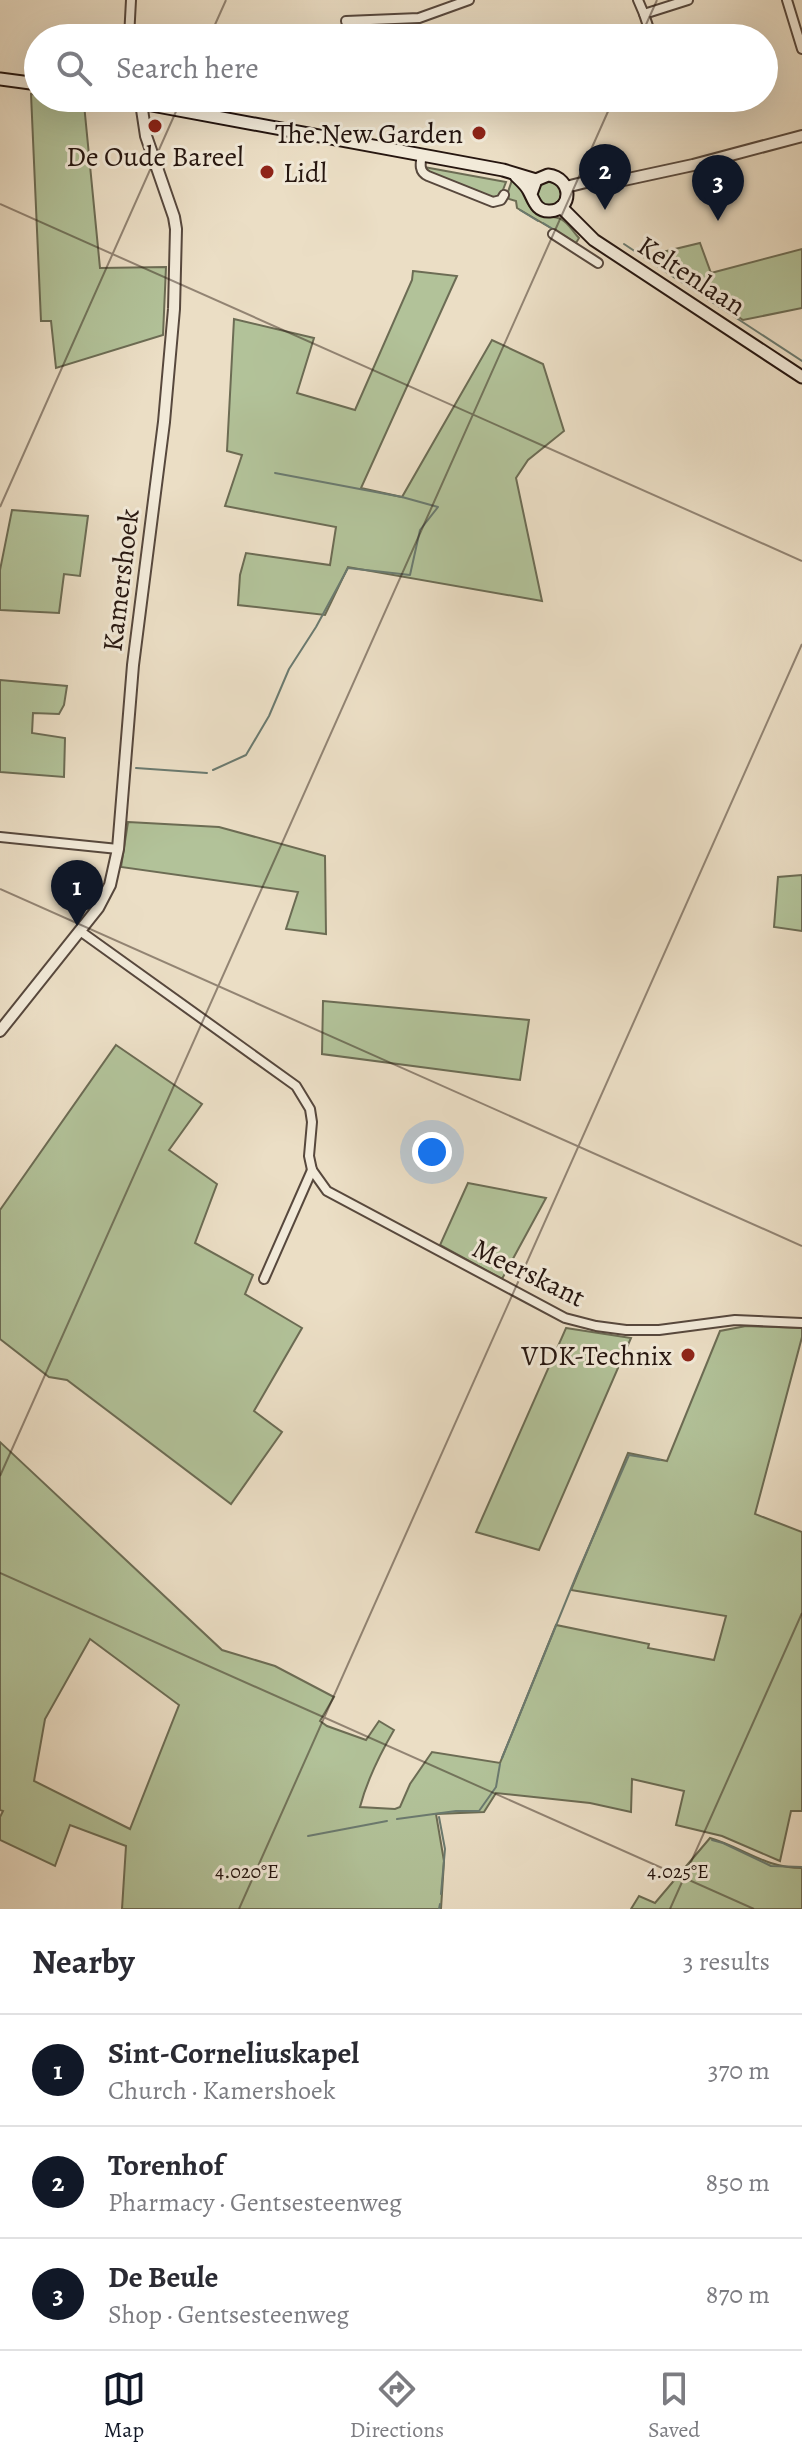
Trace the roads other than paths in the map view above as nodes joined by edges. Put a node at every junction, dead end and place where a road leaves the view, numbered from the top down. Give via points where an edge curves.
1 (131, 0) edge
2 (469, 0) edge
3 (638, 0) edge
4 (688, 0) edge
5 (787, 0) edge
6 (644, 14) junction
7 (346, 21) dead end
8 (130, 24) edge
9 (647, 24) edge
10 (802, 49) edge
11 (0, 79) edge
12 (24, 82) edge
13 (142, 112) edge
14 (190, 112) edge
15 (802, 136) edge
16 (422, 155) junction
17 (513, 173) junction
18 (536, 180) junction
19 (566, 187) junction
20 (531, 194) junction
21 (504, 195) dead end
22 (561, 207) junction
23 (553, 234) dead end
24 (586, 234) junction
25 (577, 249) junction
26 (598, 263) dead end
27 (802, 377) edge
28 (0, 837) edge
29 (118, 849) junction
30 (80, 931) junction
31 (0, 1031) edge
32 (312, 1170) junction
33 (264, 1279) dead end
34 (802, 1323) edge

1 - 8 street
2 - 7 street via 419,18
3 - 6 street
4 - 6 street
5 - 10 street
6 - 9 street
11 - 12 main road
13 - 29 street, Kamershoek via 176,229 174,309 133,665
14 - 16 main road
15 - 19 street via 619,181
16 - 17 main road
16 - 21 street via 422,172 428,176 493,202
17 - 18 main road
17 - 20 main road
18 - 19 main road via 554,176
18 - 20 main road
19 - 22 main road
20 - 22 main road via 543,210
22 - 24 main road, Keltenlaan
23 - 25 street
24 - 25 street
24 - 27 main road, Keltenlaan
25 - 26 street
28 - 29 street
29 - 30 street, Kamershoek via 110,885
30 - 31 street, Kamershoek
30 - 32 street via 296,1086 310,1109
32 - 33 street
32 - 34 street, Meerskant via 327,1191 575,1321 626,1330 735,1320

